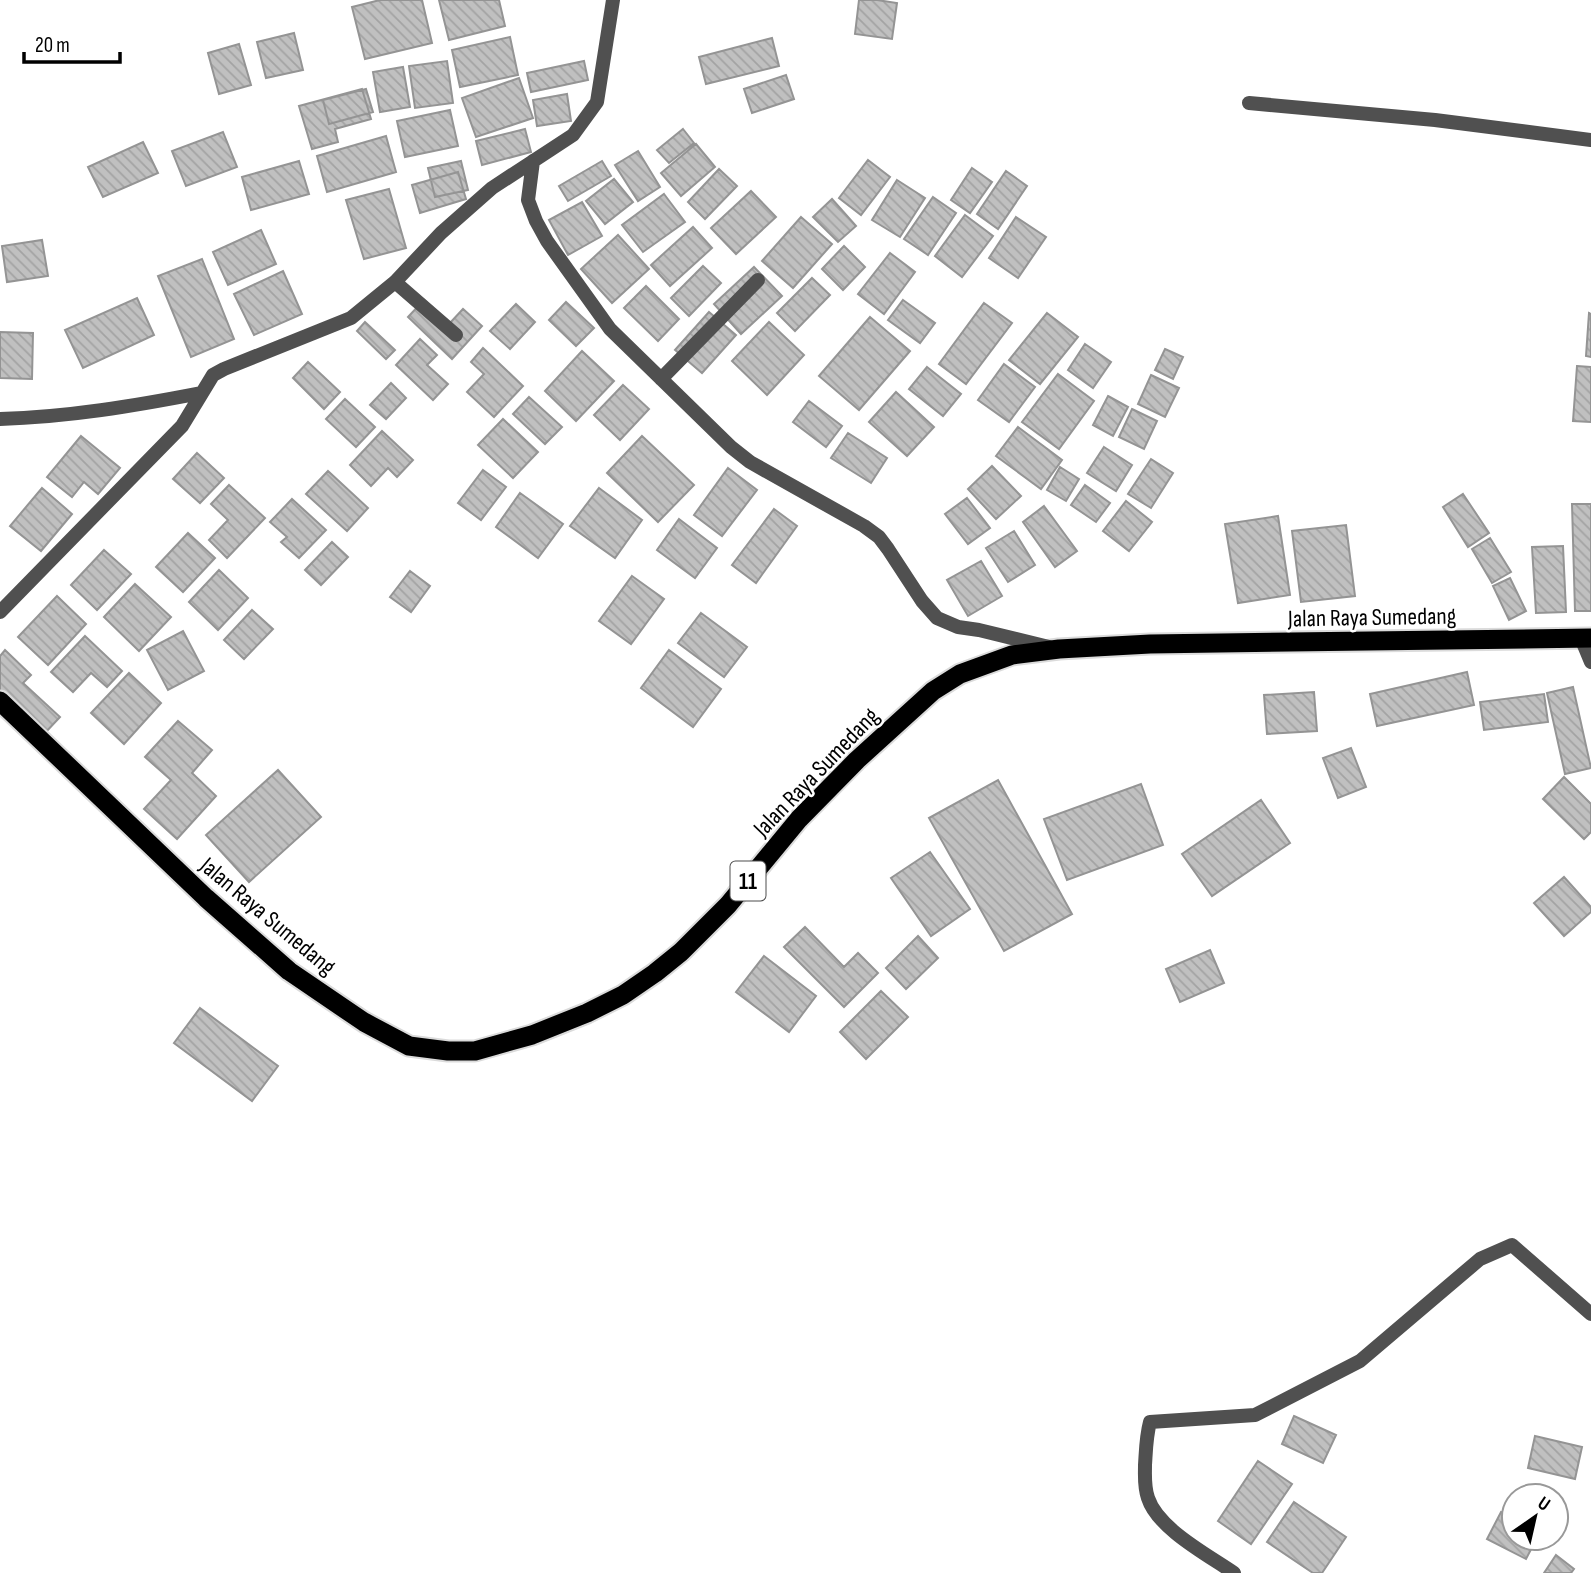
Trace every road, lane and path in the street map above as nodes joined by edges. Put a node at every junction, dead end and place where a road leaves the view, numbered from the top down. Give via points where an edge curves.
1 (613, 0) edge
2 (1249, 103) dead end
3 (1591, 140) edge
4 (533, 161) junction
5 (758, 281) dead end
6 (395, 282) junction
7 (456, 335) dead end
8 (661, 379) junction
9 (201, 393) junction
10 (0, 419) edge
11 (0, 612) edge
12 (1586, 638) edge
13 (1059, 649) junction
14 (1591, 662) edge
15 (0, 701) edge
16 (1591, 1314) edge
17 (1234, 1573) edge

1 - 4 street via 597,102 573,135
2 - 3 street
4 - 6 street via 492,188
4 - 8 street via 528,200 547,241 610,329
5 - 8 street
6 - 7 street
6 - 9 street via 351,318 213,375
8 - 13 street via 750,462 879,537 937,618 958,627
9 - 10 street via 116,409
9 - 11 street via 183,426
12 - 13 highway, Jalan Raya Sumedang / 11
12 - 14 street
13 - 15 highway, Jalan Raya Sumedang / 11 via 1012,655 960,674 933,691 799,819 728,905 681,952 623,995 532,1035 475,1051 409,1046 289,971
16 - 17 street via 1512,1245 1480,1259 1360,1361 1255,1415 1150,1422 1145,1486 1149,1501 1178,1534

